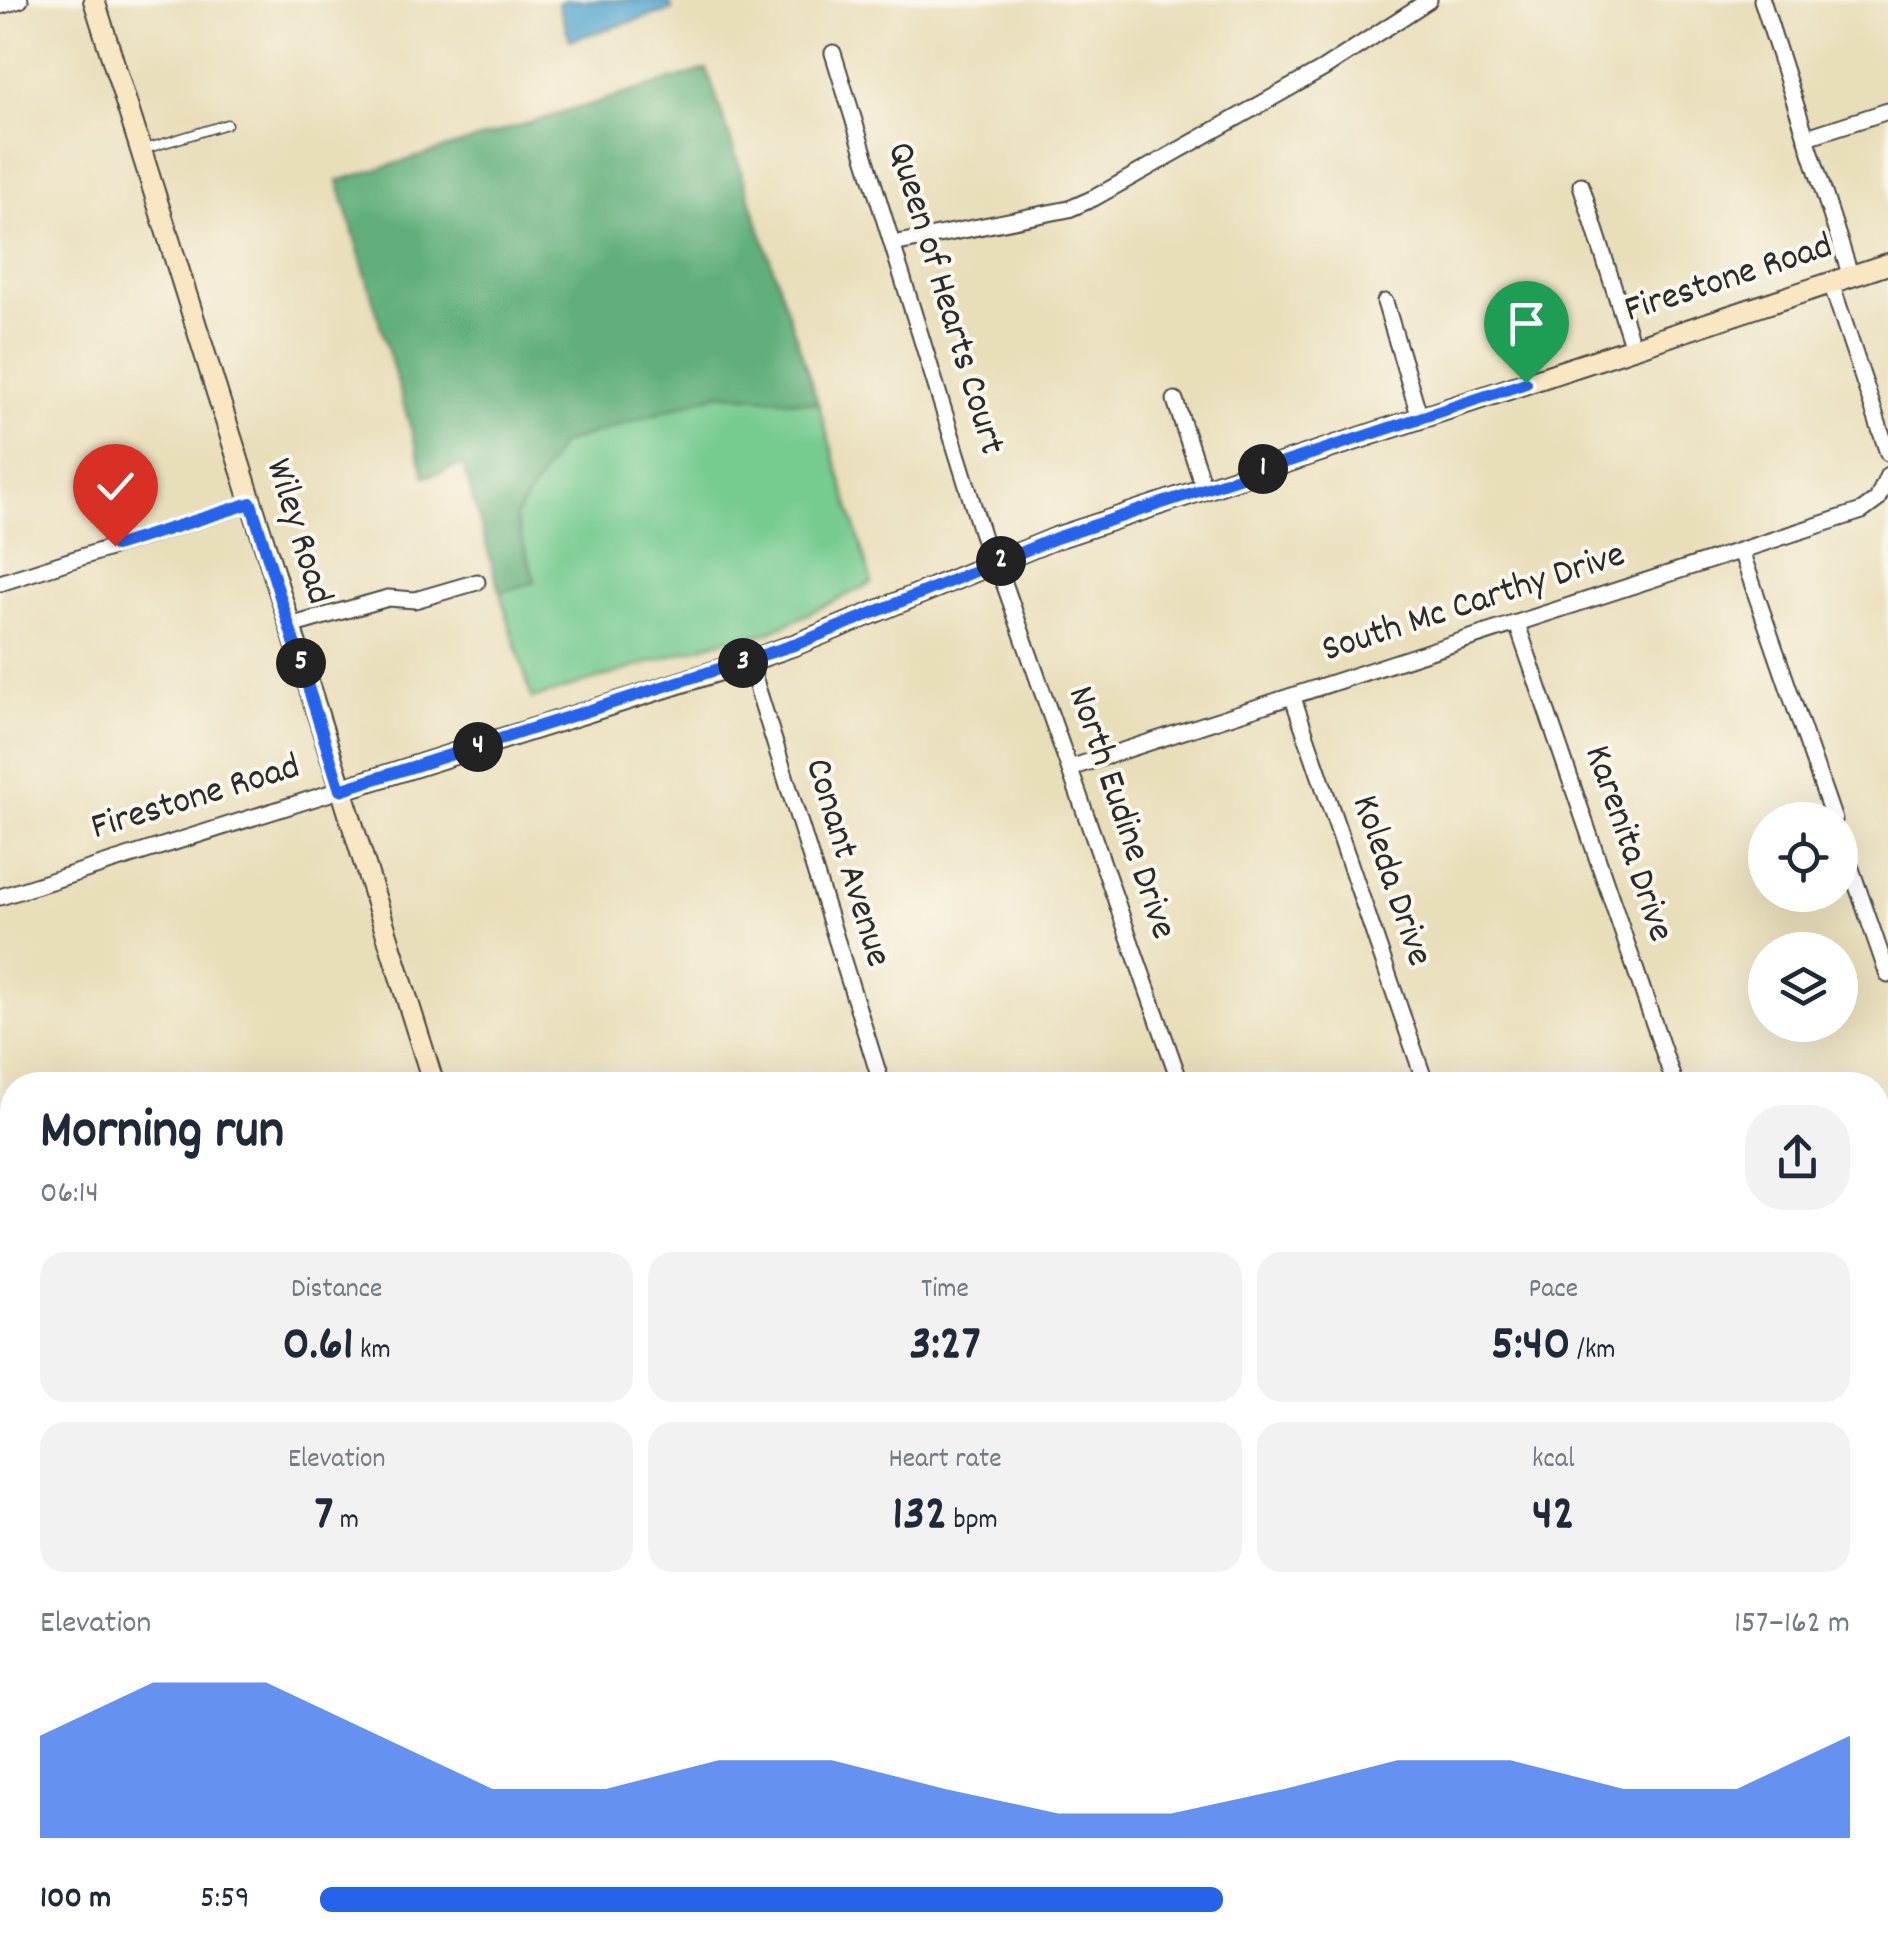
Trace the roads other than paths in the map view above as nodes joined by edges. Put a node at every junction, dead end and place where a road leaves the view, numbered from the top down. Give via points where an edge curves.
1 (20, 0) edge
2 (94, 0) edge
3 (1429, 0) edge
4 (1762, 0) edge
5 (0, 6) edge
6 (832, 53) dead end
7 (1888, 111) edge
8 (227, 124) dead end
9 (1807, 137) junction
10 (141, 150) junction
11 (1581, 185) dead end
12 (892, 244) junction
13 (1888, 264) edge
14 (1841, 280) junction
15 (1384, 302) dead end
16 (1633, 348) junction
17 (1175, 400) dead end
18 (1420, 418) junction
19 (1888, 453) edge
20 (1887, 480) edge
21 (1204, 488) junction
22 (251, 503) junction
23 (1740, 551) junction
24 (997, 563) junction
25 (0, 582) edge
26 (477, 582) dead end
27 (1518, 624) junction
28 (290, 626) junction
29 (749, 661) junction
30 (1293, 698) junction
31 (1070, 768) junction
32 (340, 790) junction
33 (1828, 802) edge
34 (1858, 889) edge
35 (0, 897) edge
36 (1888, 975) edge
37 (430, 1072) edge
38 (878, 1072) edge
39 (1177, 1072) edge
40 (1422, 1072) edge
41 (1671, 1072) edge

1 - 5 street
2 - 10 street, Wiley Road
3 - 12 street via 1323,68 1069,210
4 - 9 street
6 - 12 street, Queen of Hearts Court
7 - 9 street
8 - 10 lane
9 - 14 street
10 - 22 street, Wiley Road
11 - 16 street
12 - 24 street, Queen of Hearts Court via 985,544
13 - 14 street, Firestone Road
14 - 16 street, Firestone Road
14 - 19 street
15 - 18 street
16 - 18 street, Firestone Road
17 - 21 street
18 - 21 street, Firestone Road
20 - 23 street, South Mc Carthy Drive via 1862,511
21 - 24 street, Firestone Road
22 - 25 street
22 - 28 street, Wiley Road
23 - 27 street, South Mc Carthy Drive
23 - 33 street
24 - 29 street, Firestone Road
24 - 31 street, North Eudine Drive
26 - 28 street
27 - 30 street, South Mc Carthy Drive
27 - 41 street, Karenita Drive
28 - 32 street, Wiley Road
29 - 32 street, Firestone Road
29 - 38 street, Conant Avenue
30 - 31 street, South Mc Carthy Drive
30 - 40 street, Koleda Drive
31 - 39 street, North Eudine Drive
32 - 35 street, Firestone Road
32 - 37 street, Wiley Road
34 - 36 street

